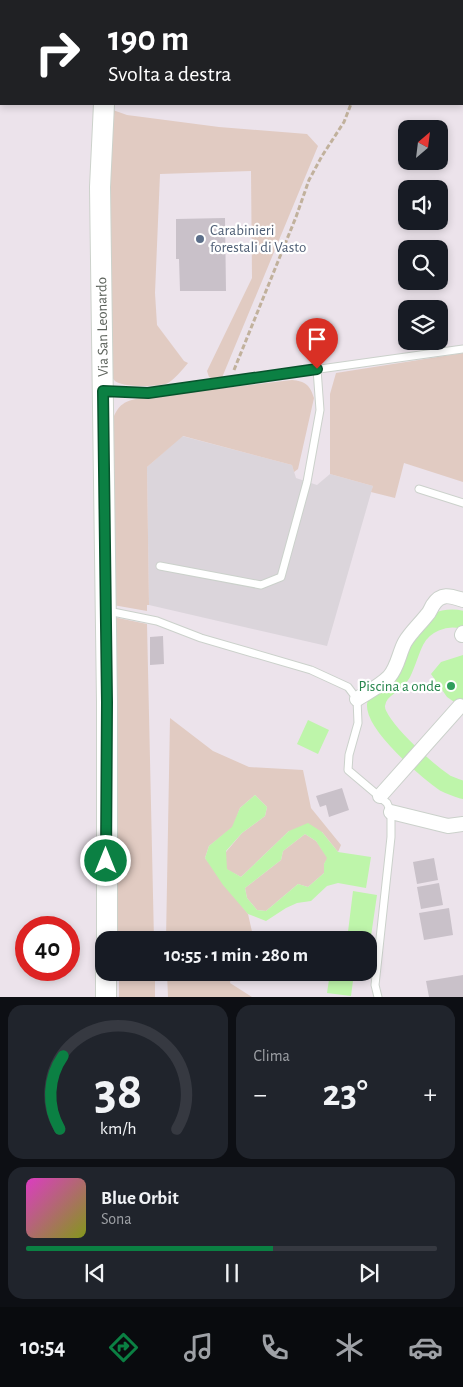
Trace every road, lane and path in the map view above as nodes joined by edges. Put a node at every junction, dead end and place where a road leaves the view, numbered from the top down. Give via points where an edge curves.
1 (104, 105) edge
2 (351, 105) edge
3 (463, 349) edge
4 (317, 369) junction
5 (229, 382) junction
6 (103, 391) junction
7 (419, 489) dead end
8 (463, 503) edge
9 (160, 566) dead end
10 (463, 600) edge
11 (106, 610) junction
12 (357, 699) junction
13 (460, 706) dead end
14 (380, 796) junction
15 (391, 812) junction
16 (462, 826) edge
17 (106, 931) edge
18 (106, 981) edge
19 (106, 997) edge
20 (378, 997) edge

1 - 6 street, Via San Leonardo via 100,187
2 - 5 path via 344,122 308,180 296,218
3 - 4 lane
4 - 5 lane
4 - 9 lane via 320,410 307,482 281,577 261,585
5 - 6 lane via 148,393
6 - 11 street, Via San Leonardo
7 - 8 lane
10 - 12 street via 448,594 442,596 404,644 390,676
11 - 12 lane via 157,621 201,638 310,670 348,687
11 - 17 street, Via San Leonardo
12 - 14 lane via 358,723 348,770
13 - 14 street
14 - 15 lane
15 - 16 street via 448,826
15 - 20 lane via 375,986
18 - 19 street

